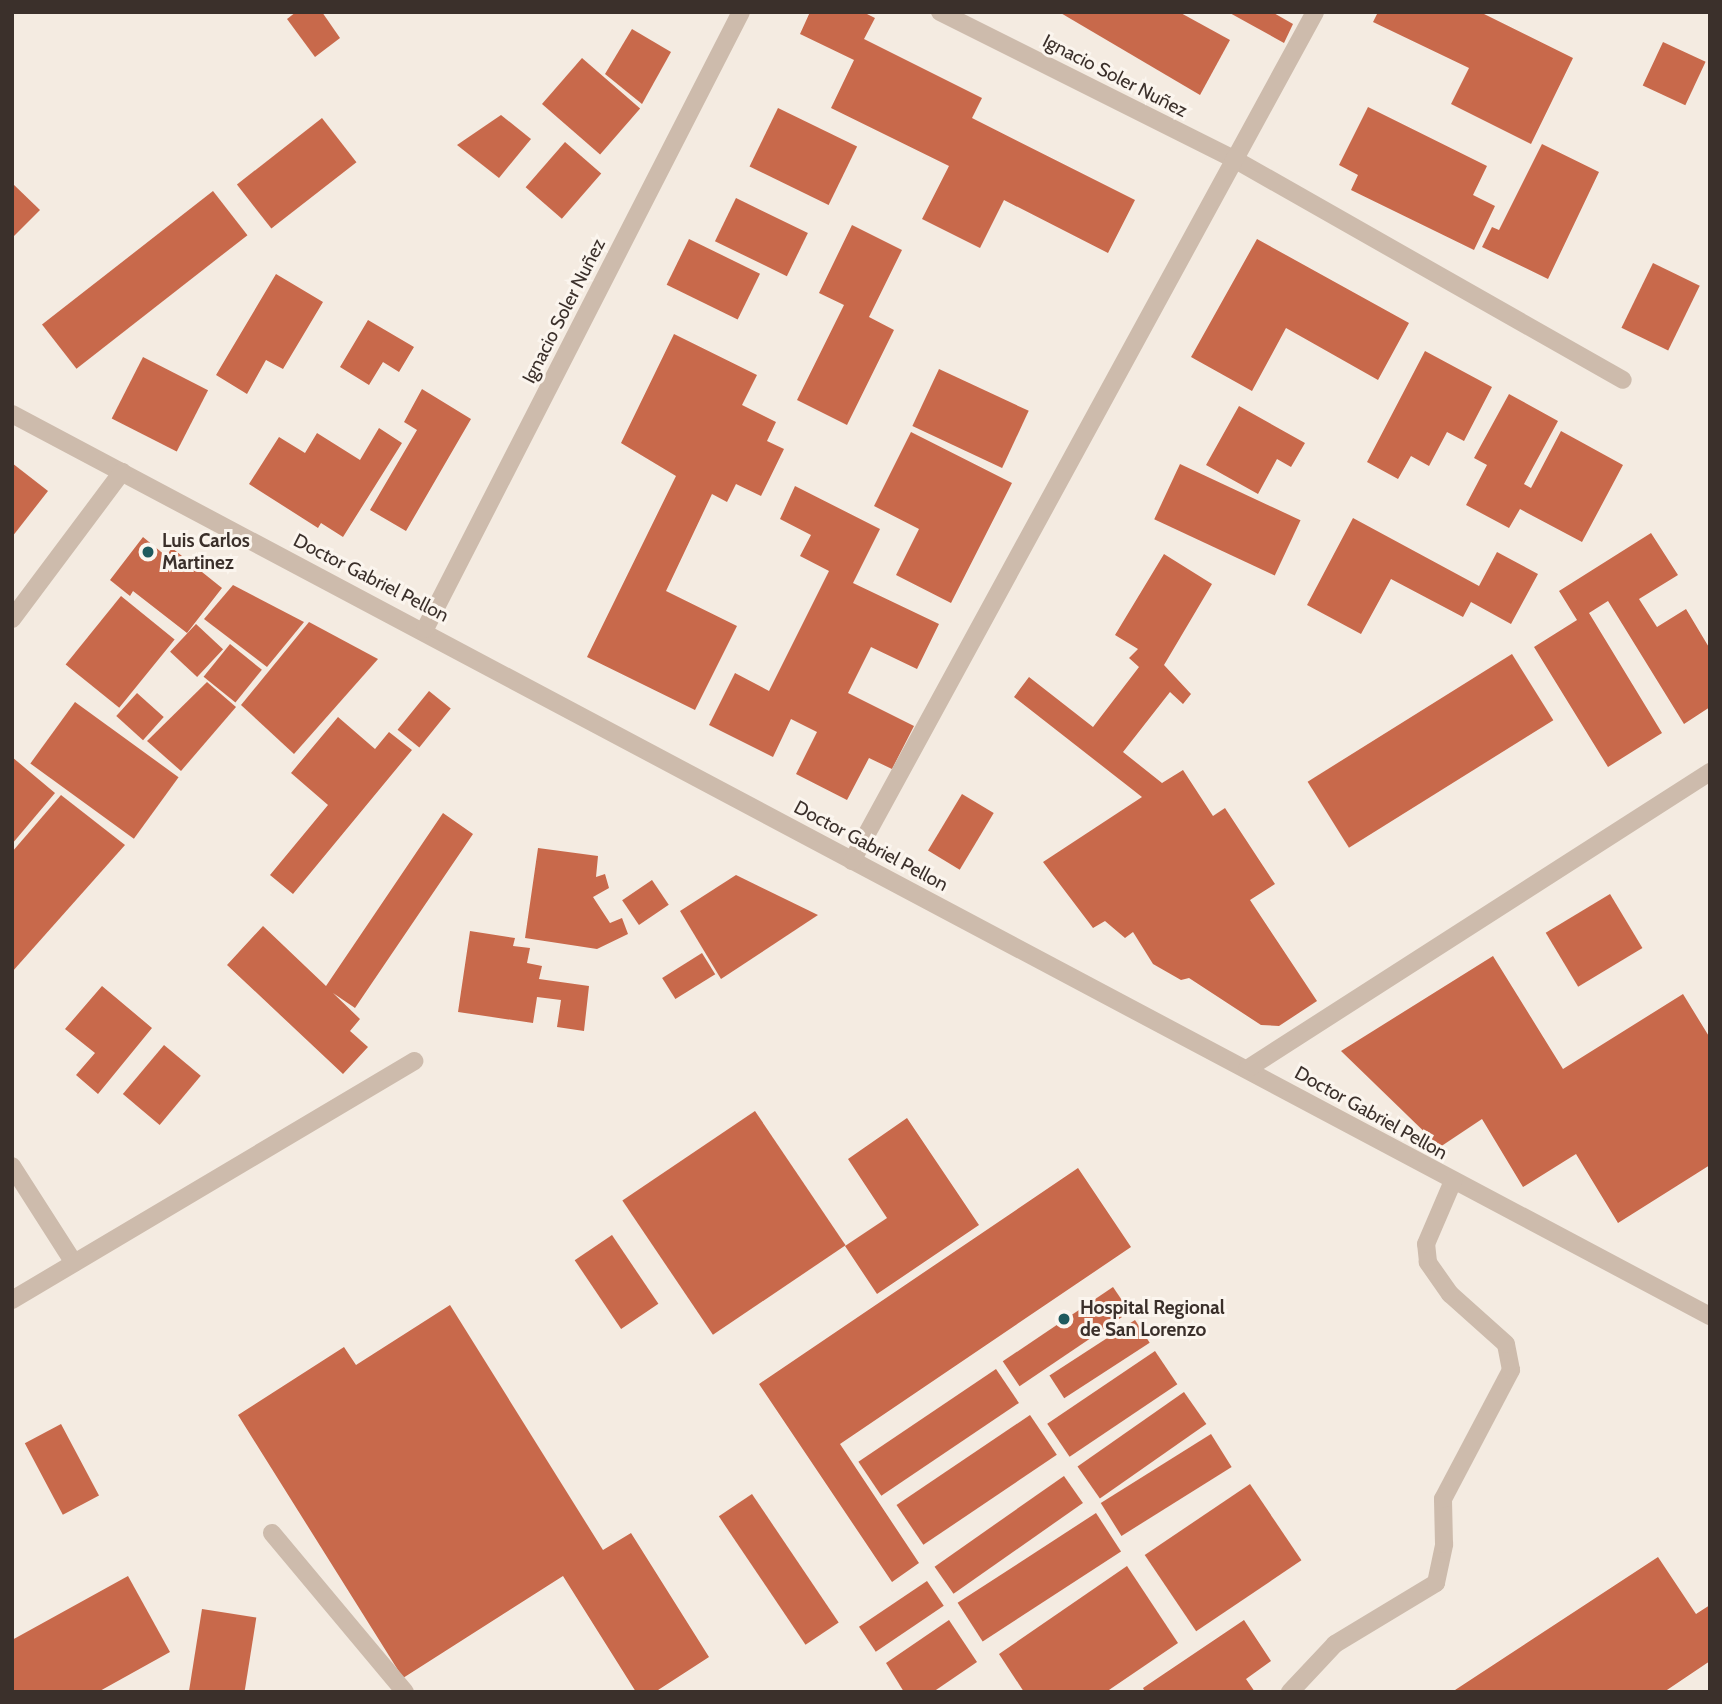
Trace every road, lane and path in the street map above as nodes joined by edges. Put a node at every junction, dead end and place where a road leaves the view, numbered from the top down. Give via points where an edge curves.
1 (741, 12) edge
2 (940, 12) edge
3 (1315, 12) edge
4 (1234, 159) junction
5 (1623, 380) dead end
6 (12, 414) edge
7 (122, 472) junction
8 (12, 619) edge
9 (425, 629) junction
10 (1710, 772) edge
11 (852, 861) junction
12 (414, 1061) dead end
13 (1247, 1069) junction
14 (12, 1166) edge
15 (1453, 1181) junction
16 (74, 1263) junction
17 (12, 1300) edge
18 (1710, 1316) edge
19 (272, 1532) dead end
20 (405, 1692) edge
21 (1290, 1692) edge

1 - 9 street, Ignacio Soler Nuñez
2 - 4 street, Ignacio Soler Nuñez
3 - 4 street
4 - 5 street, Ignacio Soler Nuñez
4 - 11 street
6 - 7 street, Doctor Gabriel Pellon
7 - 8 street
7 - 9 street, Doctor Gabriel Pellon
9 - 11 street, Doctor Gabriel Pellon
10 - 13 street
11 - 13 street, Doctor Gabriel Pellon
12 - 16 street
13 - 15 street, Doctor Gabriel Pellon
14 - 16 street
15 - 18 street, Doctor Gabriel Pellon
15 - 21 street via 1433,1222 1428,1262 1450,1294 1506,1344 1511,1370 1443,1499 1444,1544 1436,1583 1335,1644
16 - 17 street
19 - 20 street

